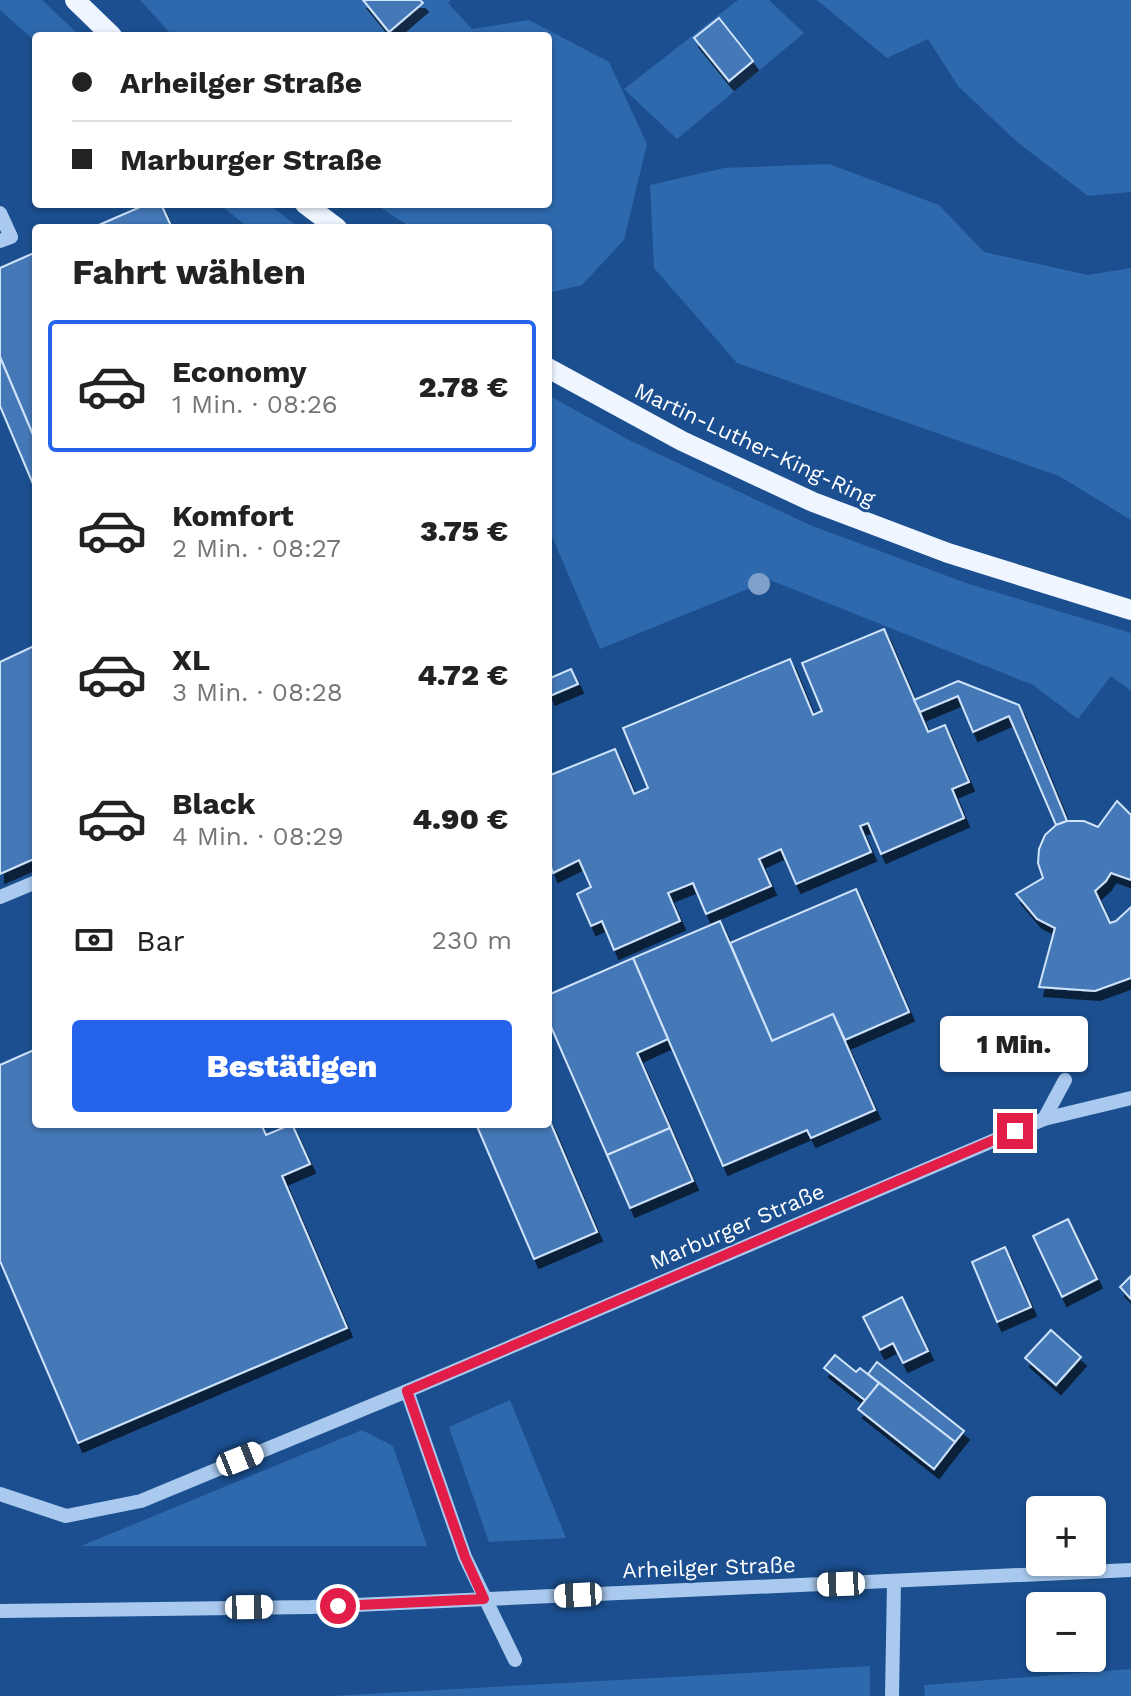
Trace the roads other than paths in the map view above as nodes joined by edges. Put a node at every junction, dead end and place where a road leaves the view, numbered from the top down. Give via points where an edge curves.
1 (75, 0) edge
2 (108, 32) edge
3 (310, 208) edge
4 (0, 213) edge
5 (332, 224) edge
6 (0, 241) edge
7 (552, 370) edge
8 (1131, 610) edge
9 (32, 884) edge
10 (0, 897) edge
11 (1065, 1080) dead end
12 (1131, 1098) edge
13 (1044, 1119) junction
14 (407, 1391) junction
15 (0, 1494) edge
16 (1131, 1570) edge
17 (894, 1582) junction
18 (484, 1599) junction
19 (0, 1611) edge
20 (515, 1660) dead end
21 (892, 1696) edge

1 - 2 main road
3 - 5 main road
4 - 6 street via 11,237
7 - 8 main road, Martin-Luther-King-Ring via 682,441 813,502 948,553
9 - 10 street
11 - 13 street
12 - 13 street, Marburger Straße
13 - 14 street, Marburger Straße
14 - 15 street, Marburger Straße via 141,1501 66,1516
14 - 18 street
16 - 17 street, Arheilger Straße
17 - 18 street, Arheilger Straße
17 - 21 street
18 - 19 street, Arheilger Straße
18 - 20 street

